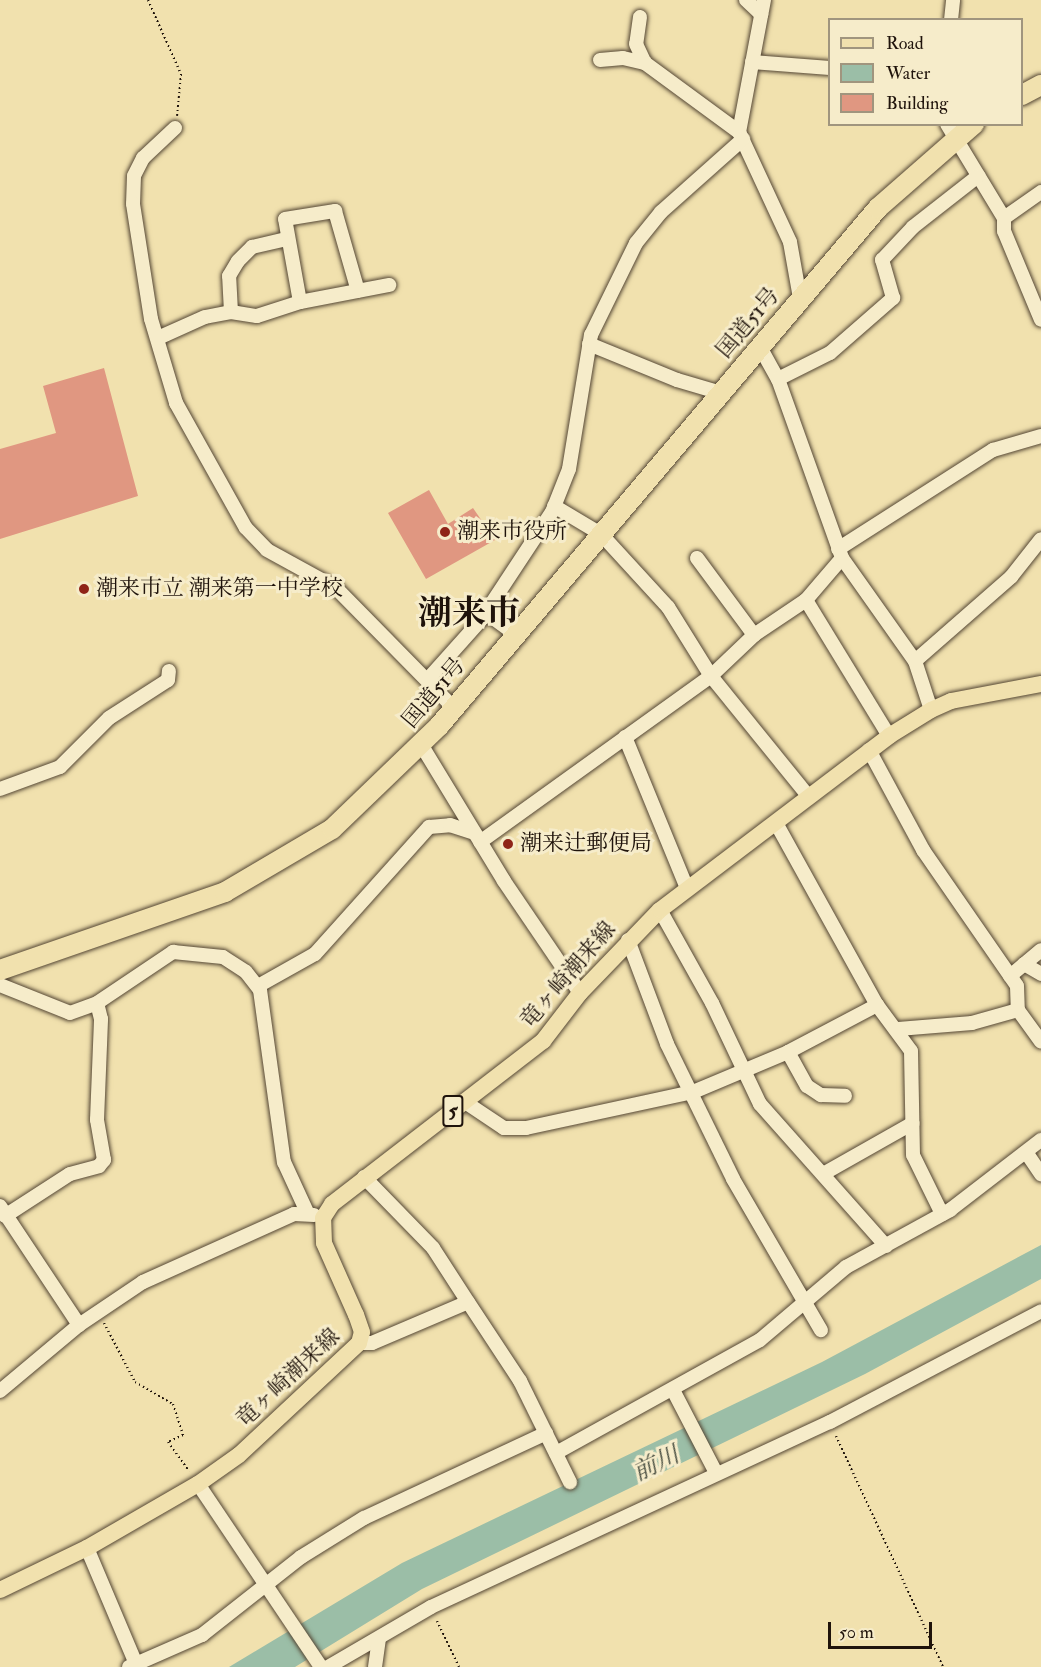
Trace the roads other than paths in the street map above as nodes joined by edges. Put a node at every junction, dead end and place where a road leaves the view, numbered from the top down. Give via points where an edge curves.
1 (746, 0) edge
2 (764, 0) edge
3 (953, 0) edge
4 (761, 14) junction
5 (640, 17) dead end
6 (951, 18) edge
7 (600, 60) dead end
8 (645, 63) junction
9 (752, 63) junction
10 (828, 68) edge
11 (1041, 85) edge
12 (1023, 94) edge
13 (968, 126) edge
14 (175, 128) road end
15 (951, 132) edge
16 (741, 135) junction
17 (978, 176) junction
18 (1041, 192) edge
19 (1004, 218) junction
20 (288, 239) junction
21 (389, 285) dead end
22 (358, 291) junction
23 (800, 298) junction
24 (300, 302) junction
25 (231, 312) junction
26 (1041, 321) edge
27 (158, 338) junction
28 (589, 344) junction
29 (760, 347) junction
30 (778, 379) junction
31 (721, 393) junction
32 (1041, 436) edge
33 (554, 506) junction
34 (601, 534) junction
35 (1041, 539) edge
36 (840, 554) junction
37 (697, 558) dead end
38 (806, 600) junction
39 (485, 612) junction
40 (514, 634) junction
41 (754, 635) junction
42 (915, 661) junction
43 (169, 671) dead end
44 (711, 676) junction
45 (429, 678) junction
46 (1041, 684) edge
47 (453, 707) junction
48 (931, 710) junction
49 (889, 736) junction
50 (625, 737) junction
51 (422, 746) junction
52 (869, 750) junction
53 (0, 789) edge
54 (809, 797) junction
55 (776, 823) junction
56 (478, 837) junction
57 (687, 888) junction
58 (660, 910) junction
59 (628, 940) junction
60 (1041, 950) edge
61 (1024, 964) junction
62 (0, 970) edge
63 (1041, 974) edge
64 (1010, 976) junction
65 (0, 985) edge
66 (258, 986) junction
67 (580, 993) junction
68 (97, 1003) junction
69 (877, 1005) junction
70 (1018, 1010) junction
71 (898, 1029) junction
72 (1041, 1042) edge
73 (788, 1052) junction
74 (744, 1071) junction
75 (693, 1092) junction
76 (845, 1096) dead end
77 (465, 1102) junction
78 (913, 1123) junction
79 (1041, 1140) edge
80 (1026, 1152) junction
81 (823, 1174) junction
82 (1041, 1174) edge
83 (364, 1177) junction
84 (307, 1212) junction
85 (942, 1214) junction
86 (3, 1217) edge
87 (323, 1218) junction
88 (886, 1246) junction
89 (803, 1301) junction
90 (468, 1302) junction
91 (1041, 1311) edge
92 (79, 1325) junction
93 (821, 1330) dead end
94 (359, 1342) junction
95 (673, 1390) junction
96 (0, 1391) edge
97 (546, 1433) junction
98 (556, 1453) junction
99 (716, 1473) junction
100 (570, 1482) dead end
101 (198, 1484) junction
102 (87, 1548) junction
103 (268, 1583) junction
104 (0, 1590) edge
105 (379, 1638) junction
106 (318, 1664) edge
107 (133, 1666) edge
108 (328, 1667) edge
109 (375, 1667) edge

1 - 4 street
2 - 4 street
3 - 6 street
4 - 9 street
5 - 8 street via 636,44
7 - 8 street via 623,58
8 - 16 street
9 - 10 street
9 - 16 street
11 - 12 highway
13 - 15 highway, 国道51号
14 - 27 street via 143,158 134,176 132,204
15 - 17 street
15 - 23 highway, 国道51号
16 - 23 street via 790,242
16 - 28 street via 661,212 636,243
17 - 19 street
17 - 30 street via 913,227 882,260 893,298 830,354
18 - 19 street
19 - 26 street via 1004,231
20 - 22 street via 285,219 335,211
20 - 24 street
20 - 25 street via 252,248 238,261 229,276
21 - 22 street
22 - 24 street
23 - 29 highway, 国道51号
24 - 25 street via 257,316
25 - 27 street via 205,317
27 - 45 street via 176,403 246,528 267,550 336,588
28 - 31 street via 677,381
28 - 33 street via 569,469
29 - 30 street
29 - 31 highway, 国道51号
30 - 36 street
31 - 34 highway, 国道51号
32 - 36 street via 993,450
33 - 34 street
33 - 39 street
34 - 40 highway, 国道51号
34 - 44 street via 668,607
35 - 42 street via 1011,577
36 - 38 street
36 - 42 street
37 - 41 street
38 - 41 street
38 - 49 street
39 - 40 street
39 - 45 street
40 - 47 highway, 国道51号
41 - 44 street
42 - 48 street
43 - 53 street via 168,680 109,718 60,766
44 - 50 street
44 - 54 street
45 - 47 street
46 - 48 main road, 竜ヶ崎潮来線 / 5 via 951,701
47 - 51 highway, 国道51号
48 - 49 main road, 竜ヶ崎潮来線 / 5
49 - 52 main road, 竜ヶ崎潮来線 / 5
50 - 56 street
50 - 57 street
51 - 56 street
51 - 62 highway, 国道51号 via 332,829 264,872 164,916
52 - 54 main road, 竜ヶ崎潮来線 / 5
52 - 64 street via 923,850
54 - 55 main road, 竜ヶ崎潮来線 / 5
55 - 57 main road, 竜ヶ崎潮来線 / 5
55 - 69 street
56 - 66 street via 450,825 429,827 315,954
56 - 67 street
57 - 58 main road, 竜ヶ崎潮来線 / 5
58 - 59 main road, 竜ヶ崎潮来線 / 5
58 - 74 street
59 - 67 main road, 竜ヶ崎潮来線 / 5
59 - 75 street via 667,1044
60 - 61 street
61 - 63 street
61 - 64 street
64 - 70 street via 1017,986
65 - 68 street via 70,1013
66 - 68 street via 223,957 173,952
66 - 84 street via 284,1162
67 - 77 main road, 竜ヶ崎潮来線 / 5 via 543,1041
68 - 86 street via 101,1019 97,1120 104,1160 99,1166 70,1174
69 - 71 street
69 - 73 street
70 - 71 street via 972,1023
70 - 72 street
71 - 78 street via 915,1071
73 - 74 street
73 - 76 street via 807,1086 821,1095
74 - 75 street
74 - 81 street via 760,1104
75 - 77 street via 526,1128 504,1128
75 - 89 street via 733,1179
77 - 83 main road, 竜ヶ崎潮来線 / 5
78 - 81 street
78 - 85 street via 914,1155
79 - 80 street
80 - 82 street
80 - 85 street
81 - 88 street
83 - 87 main road, 竜ヶ崎潮来線 / 5 via 332,1204
83 - 90 street via 433,1248
84 - 87 street
84 - 92 street via 206,1250
85 - 88 street
86 - 92 street via 38,1259
87 - 94 main road, 竜ヶ崎潮来線 via 324,1243 362,1332
88 - 89 street via 846,1266
89 - 93 street
89 - 95 street via 760,1340
90 - 94 street via 372,1343
90 - 97 street via 520,1381
91 - 99 street via 830,1422
92 - 96 street
94 - 101 main road, 竜ヶ崎潮来線 via 239,1455
95 - 98 street
95 - 99 street
97 - 98 street
97 - 103 street via 364,1518
98 - 100 street
99 - 105 street via 431,1607
101 - 102 main road, 竜ヶ崎潮来線
101 - 103 street
102 - 104 main road, 竜ヶ崎潮来線
102 - 107 street
103 - 106 street
103 - 107 street via 202,1635
105 - 108 street
105 - 109 street

